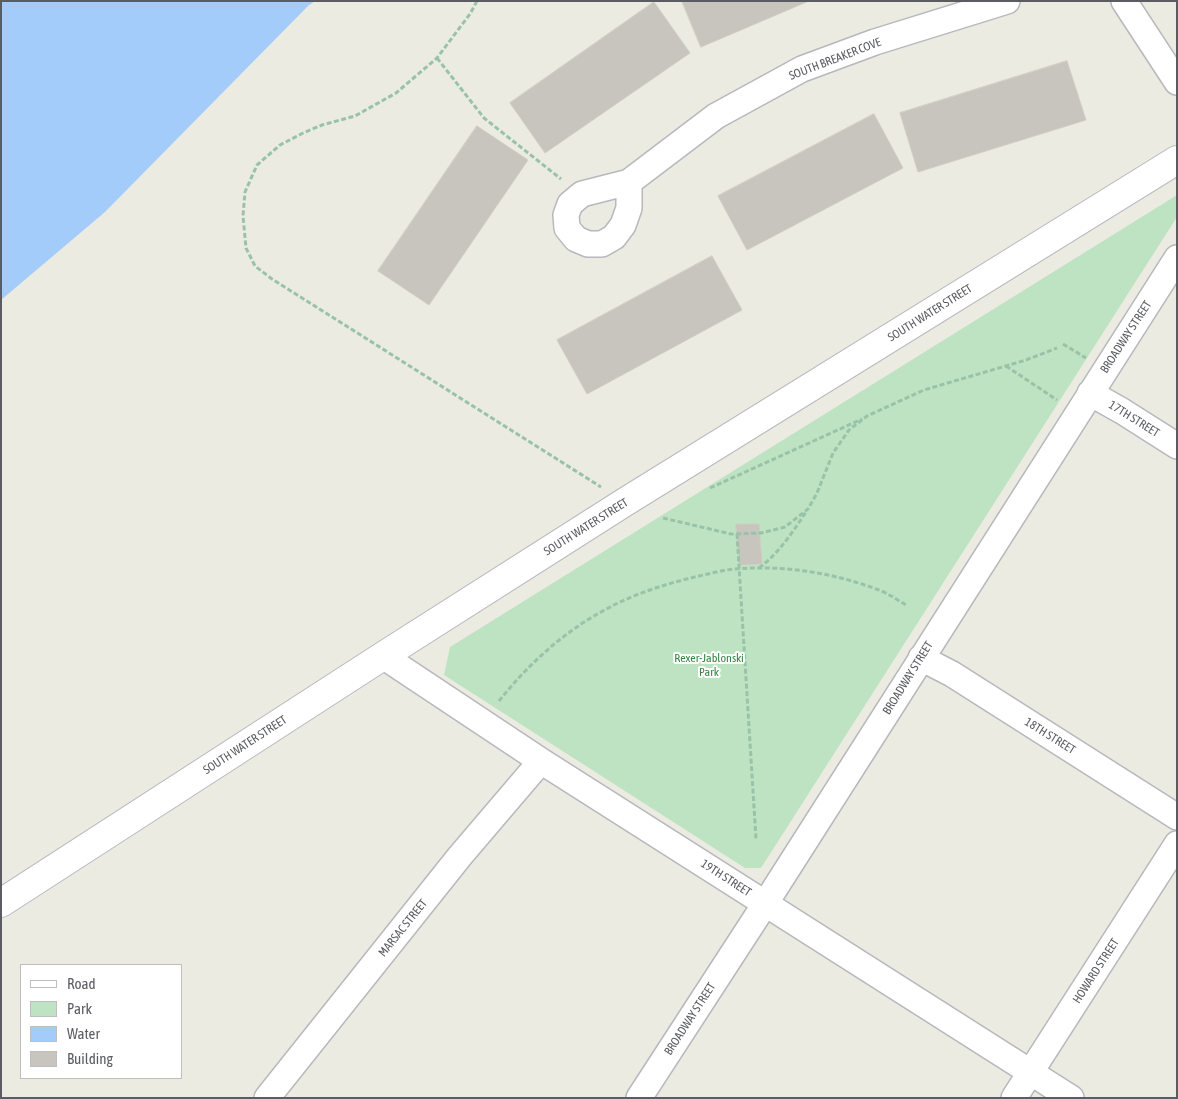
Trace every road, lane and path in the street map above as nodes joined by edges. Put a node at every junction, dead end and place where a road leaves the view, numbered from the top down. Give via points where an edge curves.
1 (477, 1) edge
2 (1007, 1) edge
3 (1124, 1) edge
4 (437, 58) junction
5 (1177, 82) edge
6 (1177, 160) edge
7 (629, 182) junction
8 (582, 194) junction
9 (1177, 258) edge
10 (1063, 344) dead end
11 (1057, 348) dead end
12 (1089, 360) dead end
13 (1006, 366) junction
14 (1090, 393) junction
15 (1062, 404) dead end
16 (867, 416) junction
17 (1177, 446) edge
18 (710, 488) dead end
19 (625, 502) junction
20 (808, 509) junction
21 (663, 518) dead end
22 (737, 534) junction
23 (739, 569) junction
24 (758, 569) junction
25 (906, 605) dead end
26 (383, 656) junction
27 (921, 658) junction
28 (498, 701) dead end
29 (541, 761) junction
30 (1177, 817) edge
31 (756, 839) dead end
32 (1177, 844) edge
33 (1, 903) edge
34 (765, 904) junction
35 (1031, 1072) junction
36 (267, 1098) edge
37 (639, 1098) edge
38 (1014, 1098) edge
39 (1071, 1098) edge

1 - 4 path
2 - 7 street, SOUTH BREAKER COVE via 875,42 802,69 716,116
3 - 5 street
4 - 8 path via 484,118
4 - 19 path via 396,93 355,116 303,133 280,145 257,165 245,192 246,248 255,266 272,279
6 - 19 street, SOUTH WATER STREET
7 - 8 street, SOUTH BREAKER COVE
7 - 8 street via 629,208 623,225 614,237 602,244 588,244 576,239 567,228 566,215 570,204
9 - 14 street, BROADWAY STREET
10 - 12 path
11 - 13 path
13 - 15 path
13 - 16 path via 924,390
14 - 17 street, 17TH STREET
14 - 27 street, BROADWAY STREET
16 - 18 path
16 - 20 path via 849,430 832,453
19 - 26 street, SOUTH WATER STREET
20 - 22 path via 785,527
20 - 24 path via 784,544
21 - 22 path
22 - 23 path
23 - 24 path
23 - 28 path via 652,589 601,612 540,656
23 - 31 path
24 - 25 path via 810,572 848,580 877,589
26 - 29 street, 19TH STREET
26 - 33 street, SOUTH WATER STREET
27 - 30 street, 18TH STREET via 952,674
27 - 34 street, BROADWAY STREET
29 - 34 street, 19TH STREET
29 - 36 street, MARSAC STREET via 460,856
32 - 35 street, HOWARD STREET
34 - 35 street, 19TH STREET
34 - 37 street, BROADWAY STREET
35 - 38 street, HOWARD STREET
35 - 39 street, 19TH STREET

